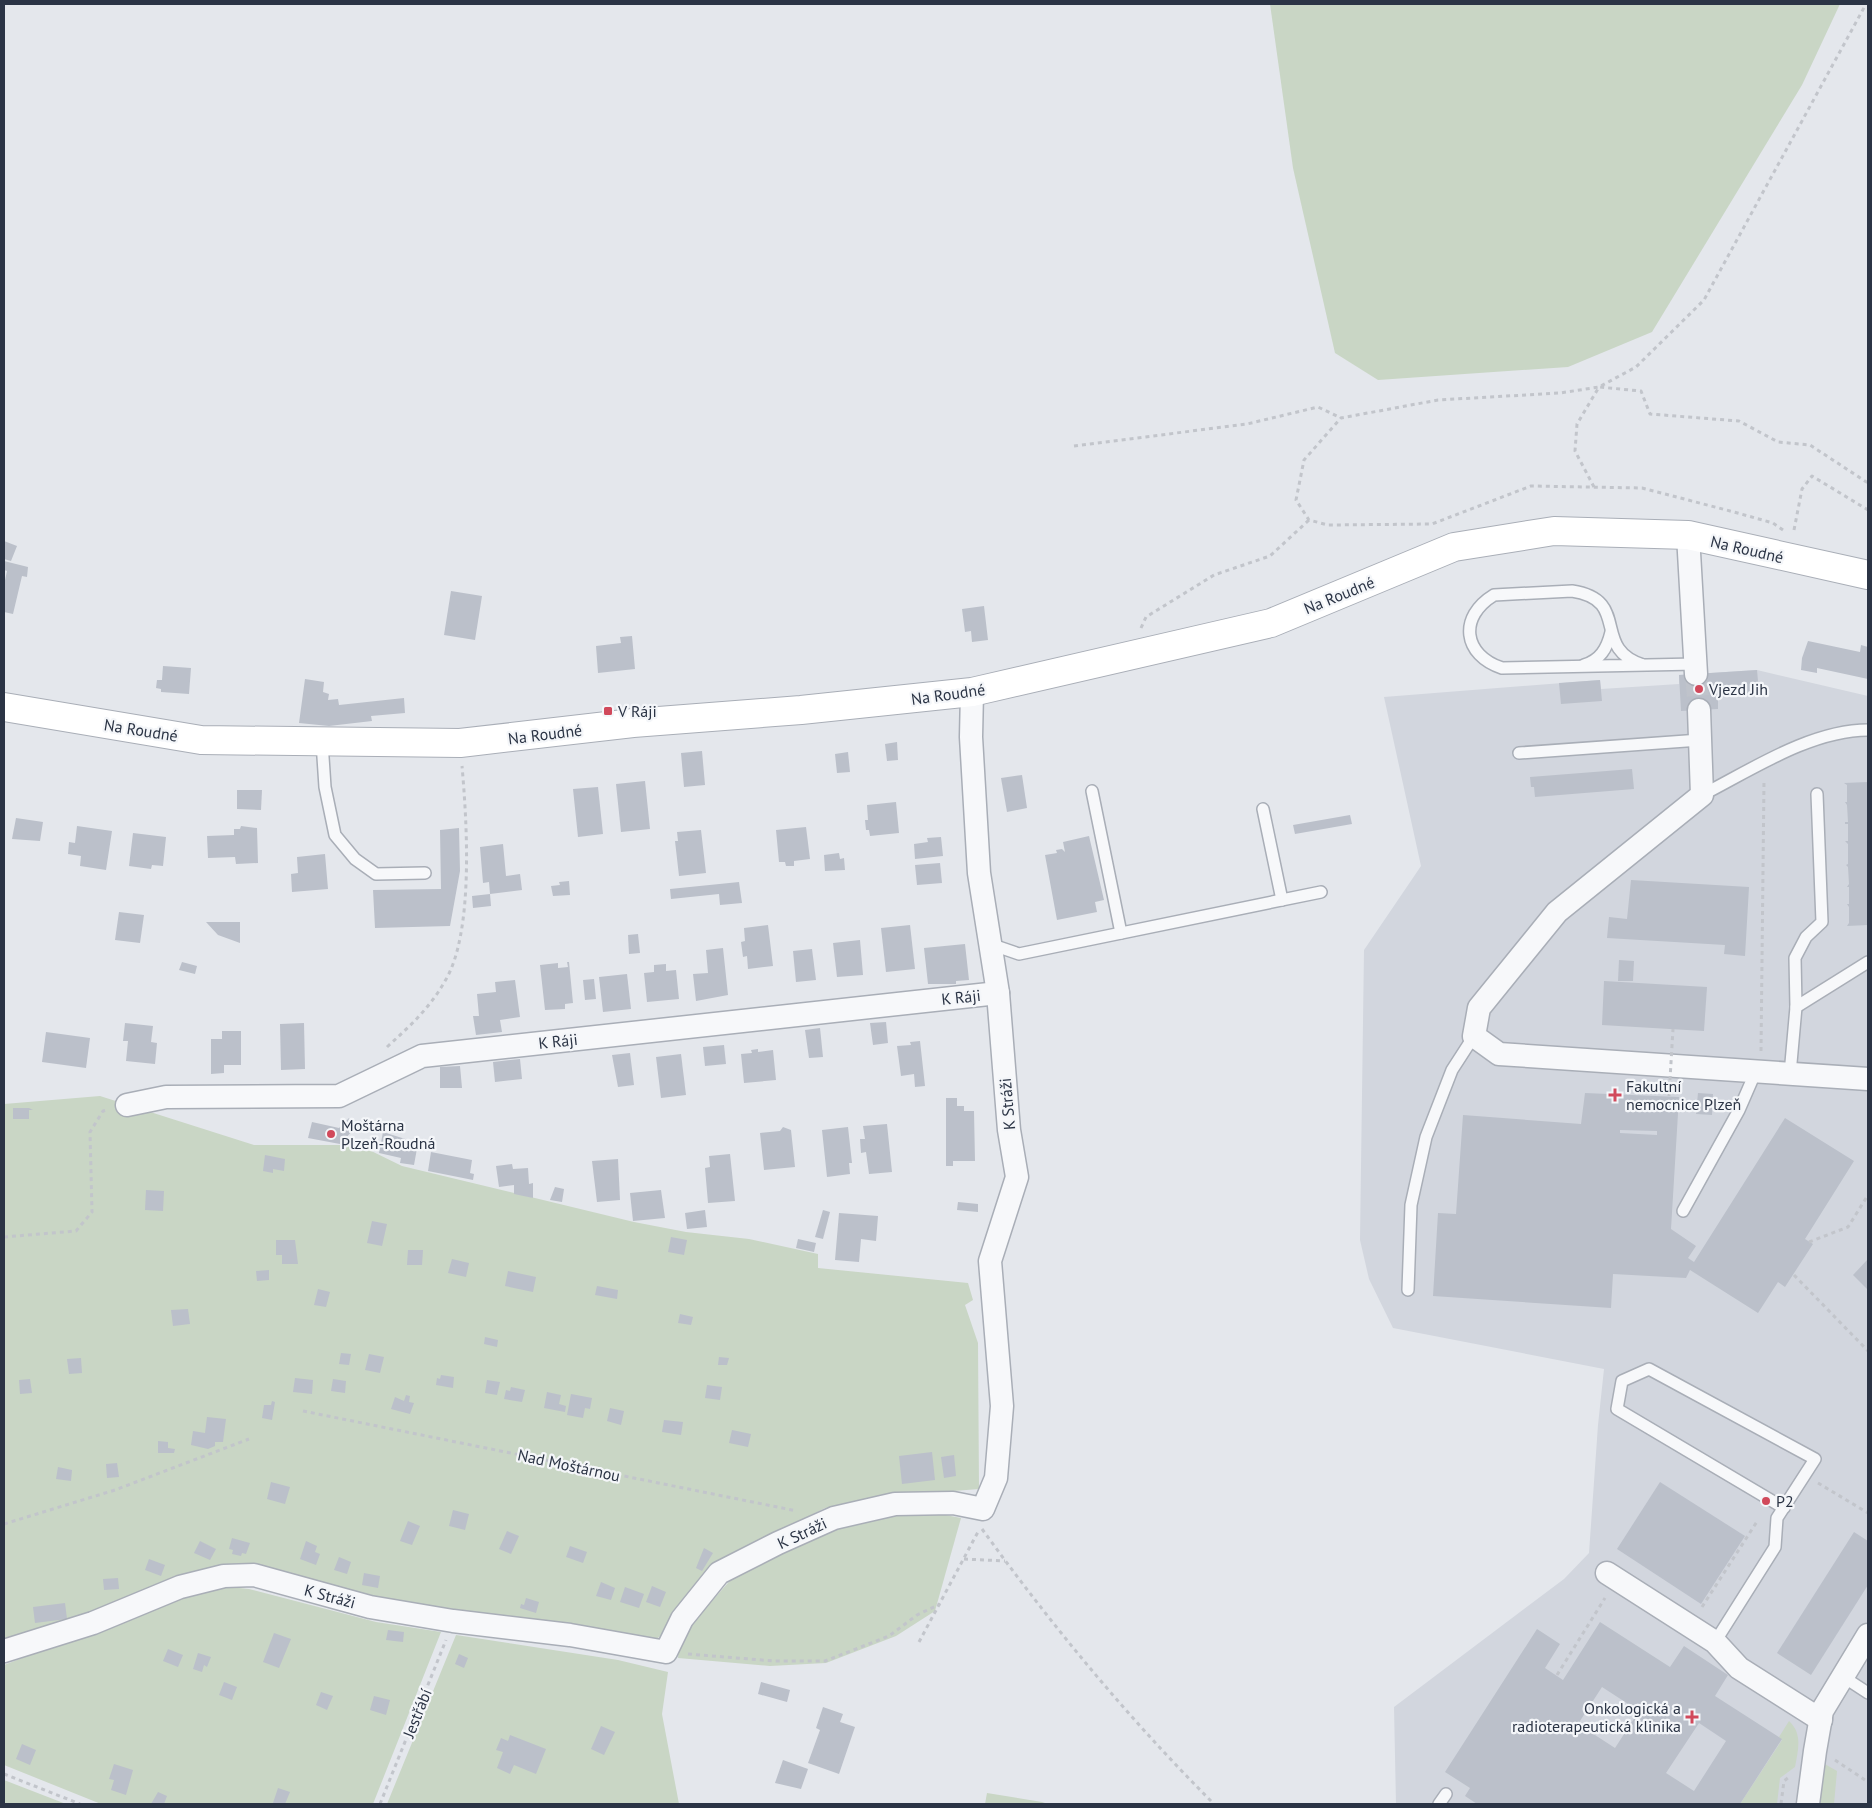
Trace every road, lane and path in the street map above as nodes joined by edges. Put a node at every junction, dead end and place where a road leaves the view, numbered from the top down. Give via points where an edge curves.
1 (1866, 4) edge
2 (1599, 386) junction
3 (1341, 418) junction
4 (1074, 446) dead end
5 (1868, 483) edge
6 (1594, 487) junction
7 (1868, 510) edge
8 (1309, 520) junction
9 (1794, 530) dead end
10 (1688, 535) junction
11 (1794, 559) junction
12 (1868, 575) edge
13 (1611, 632) junction
14 (1127, 656) junction
15 (1643, 665) junction
16 (1580, 667) junction
17 (1696, 669) joint
18 (972, 692) junction
19 (4, 707) edge
20 (1699, 710) tunnel mouth
21 (1868, 730) edge
22 (1700, 740) junction
23 (322, 742) junction
24 (460, 743) junction
25 (1519, 753) dead end
26 (1765, 763) junction
27 (1092, 791) dead end
28 (1817, 794) dead end
29 (1702, 796) junction
30 (1263, 810) dead end
31 (425, 873) dead end
32 (1321, 892) dead end
33 (1282, 900) junction
34 (1121, 933) junction
35 (990, 944) junction
36 (1868, 962) edge
37 (998, 993) junction
38 (1796, 1007) junction
39 (1673, 1029) dead end
40 (1474, 1036) junction
41 (382, 1052) dead end
42 (1756, 1071) junction
43 (1790, 1074) junction
44 (1868, 1079) edge
45 (1669, 1096) dead end
46 (127, 1105) joint
47 (1868, 1195) edge
48 (1683, 1212) dead end
49 (4, 1238) edge
50 (1809, 1242) dead end
51 (1794, 1275) dead end
52 (1408, 1290) dead end
53 (1868, 1350) edge
54 (303, 1411) dead end
55 (249, 1439) dead end
56 (1805, 1474) junction
57 (1784, 1508) junction
58 (1868, 1513) edge
59 (834, 1518) junction
60 (1758, 1520) dead end
61 (4, 1524) edge
62 (964, 1559) junction
63 (1005, 1561) junction
64 (1607, 1573) dead end
65 (1605, 1598) dead end
66 (940, 1604) junction
67 (453, 1621) junction
68 (1688, 1625) junction
69 (1868, 1635) edge
70 (919, 1642) dead end
71 (1715, 1642) junction
72 (4, 1652) edge
73 (666, 1652) junction
74 (1557, 1676) dead end
75 (1842, 1676) junction
76 (1868, 1693) edge
77 (1821, 1720) junction
78 (1814, 1751) junction
79 (4, 1774) edge
80 (1868, 1782) edge
81 (1446, 1794) dead end
82 (80, 1804) edge
83 (380, 1804) edge
84 (1214, 1804) edge
85 (1439, 1804) edge
86 (1808, 1804) edge

1 - 2 path via 1704,300 1636,367
2 - 3 path via 1560,393 1438,400
2 - 5 path via 1641,391 1650,414 1738,421 1778,442 1810,445
2 - 6 path via 1578,424 1575,450
3 - 4 path via 1318,407 1247,424
3 - 8 path via 1304,460 1296,500
6 - 8 path via 1531,486 1432,524 1328,525
6 - 11 path via 1642,488 1773,523 1786,532 1792,543
7 - 9 path via 1812,476 1802,489
8 - 14 path via 1270,556 1214,575 1146,617
10 - 11 street, Na Roudné
10 - 14 street, Na Roudné via 1554,531 1454,547 1271,623
10 - 17 street
11 - 12 street, Na Roudné
13 - 15 lane via 1614,645 1622,655
13 - 16 lane via 1601,655
13 - 16 lane via 1605,608 1584,593 1494,595 1474,612 1470,636 1481,658 1491,665 1502,668
14 - 18 street, Na Roudné
15 - 16 lane
15 - 17 lane
18 - 24 street, Na Roudné via 633,723
18 - 35 street, K Stráži via 971,737 979,873
19 - 23 street, Na Roudné via 202,740
20 - 22 street
21 - 26 lane via 1848,730 1789,750
22 - 25 lane
22 - 29 street
23 - 24 street, Na Roudné
23 - 31 lane via 335,835 355,858 376,874
24 - 41 path via 465,883 459,947 446,980 422,1015
26 - 29 lane
26 - 42 path via 1761,1055
27 - 34 lane
28 - 38 lane via 1822,922 1806,937 1795,958
29 - 40 street via 1557,912 1479,1008
30 - 33 lane
32 - 33 lane
33 - 34 lane
34 - 35 lane via 1019,954
35 - 37 street, K Stráži
36 - 38 lane
37 - 46 street, K Ráji via 422,1056 339,1096 166,1097
37 - 59 street, K Stráži via 1009,1130 1017,1177 990,1261 1002,1406 996,1478 983,1509 953,1503 895,1504
38 - 43 lane
39 - 45 path, bridge
40 - 42 street via 1499,1054
40 - 52 lane via 1452,1070 1426,1137 1411,1205
42 - 43 street
42 - 48 lane via 1740,1110
43 - 44 street
46 - 49 path via 103,1111 90,1132 92,1212 76,1231
47 - 50 path via 1848,1227
51 - 53 path
54 - 59 path, Nad Moštárnou
55 - 61 path via 115,1490
56 - 57 lane
56 - 57 lane via 1815,1459 1649,1369 1622,1381 1617,1408
56 - 58 path
57 - 71 lane via 1778,1518 1775,1548
59 - 73 street, K Stráži via 719,1573 682,1619
60 - 68 path
62 - 63 path
62 - 63 path via 980,1527
62 - 66 path
63 - 84 path via 1096,1677
64 - 68 street
65 - 74 path
66 - 70 path
66 - 73 path via 917,1615 888,1636 825,1661 774,1661
67 - 72 street, K Stráži via 370,1608 254,1575 224,1576 180,1587 93,1623
67 - 73 street, K Stráži via 570,1635
67 - 83 path, Jestřábí
68 - 71 street
69 - 75 street
71 - 77 street via 1739,1668
75 - 76 lane
75 - 77 street via 1822,1711
77 - 78 street
78 - 80 path via 1826,1754
78 - 86 street
79 - 82 path
81 - 85 lane

